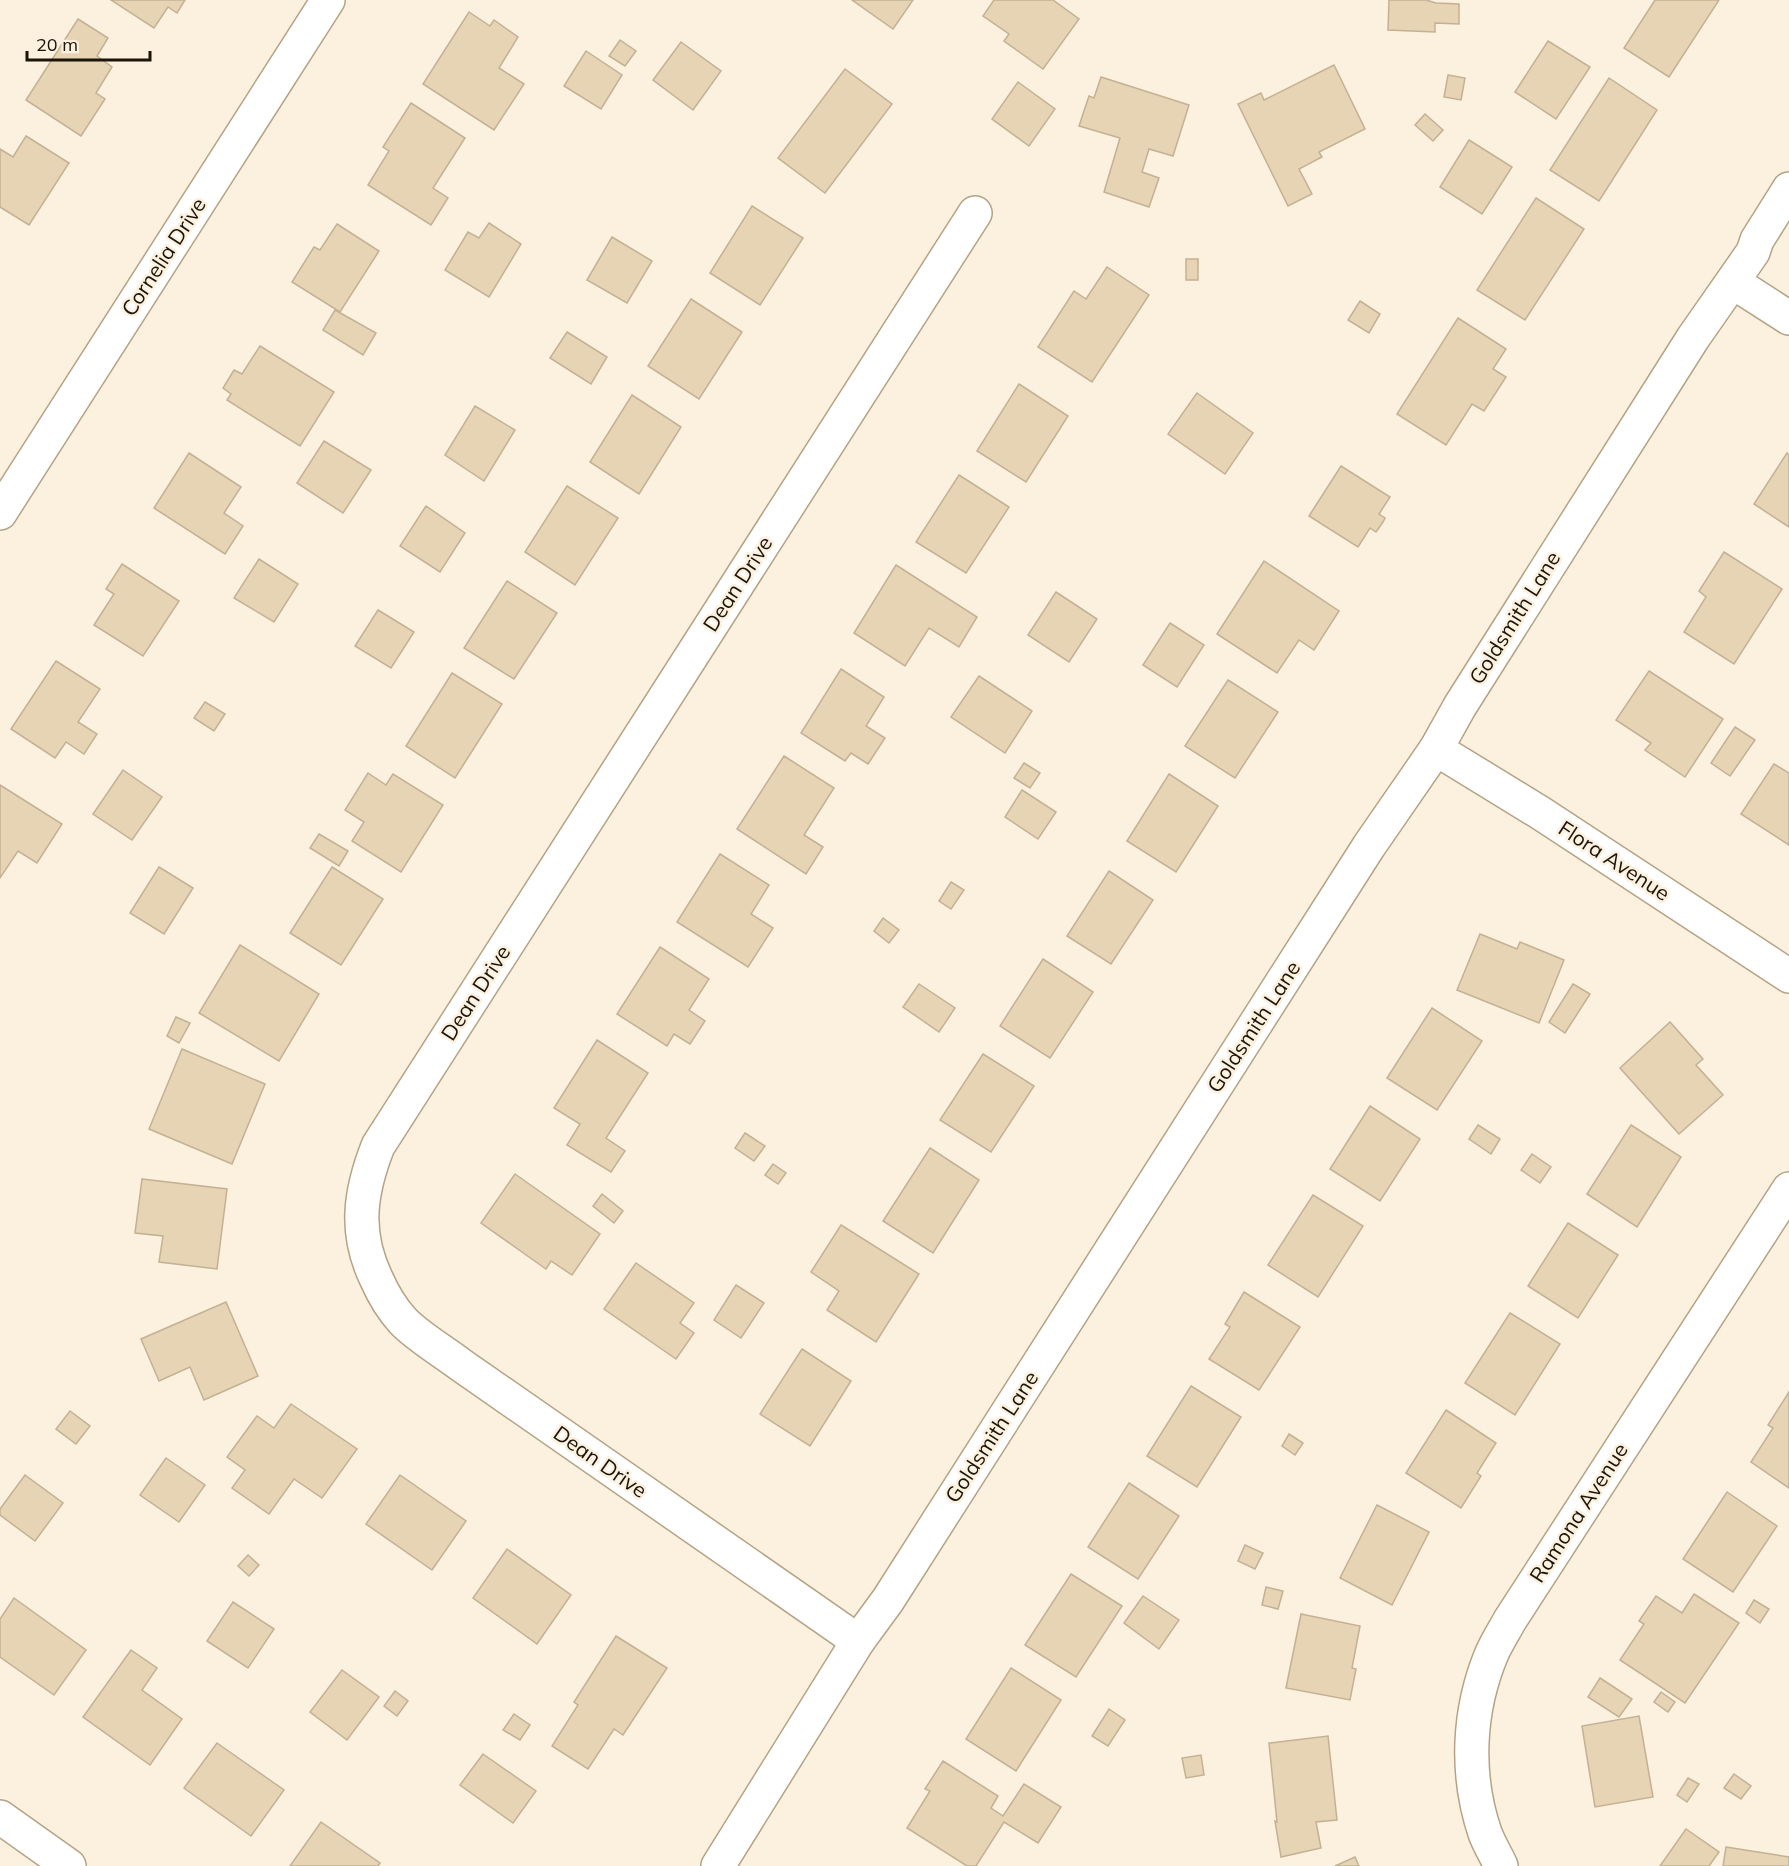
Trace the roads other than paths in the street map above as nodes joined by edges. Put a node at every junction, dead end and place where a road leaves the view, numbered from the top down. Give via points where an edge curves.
1 (328, 0) edge
2 (1789, 189) edge
3 (975, 213) dead end
4 (1733, 282) junction
5 (1789, 318) edge
6 (0, 513) edge
7 (1436, 749) junction
8 (1789, 976) edge
9 (1789, 1189) edge
10 (858, 1641) junction
11 (0, 1817) edge
12 (69, 1866) edge
13 (718, 1866) edge
14 (1501, 1866) edge

1 - 6 street, Cornelia Drive
2 - 4 street, Goldsmith Lane
3 - 10 street, Dean Drive via 378,1146 362,1201 367,1259 386,1299 404,1322
4 - 5 street
4 - 7 street, Goldsmith Lane via 1686,348
7 - 8 street, Flora Avenue
7 - 10 street, Goldsmith Lane via 1369,846 888,1600
9 - 14 street, Ramona Avenue via 1492,1653 1480,1687 1471,1759 1475,1796
10 - 13 street, Goldsmith Lane
11 - 12 street

